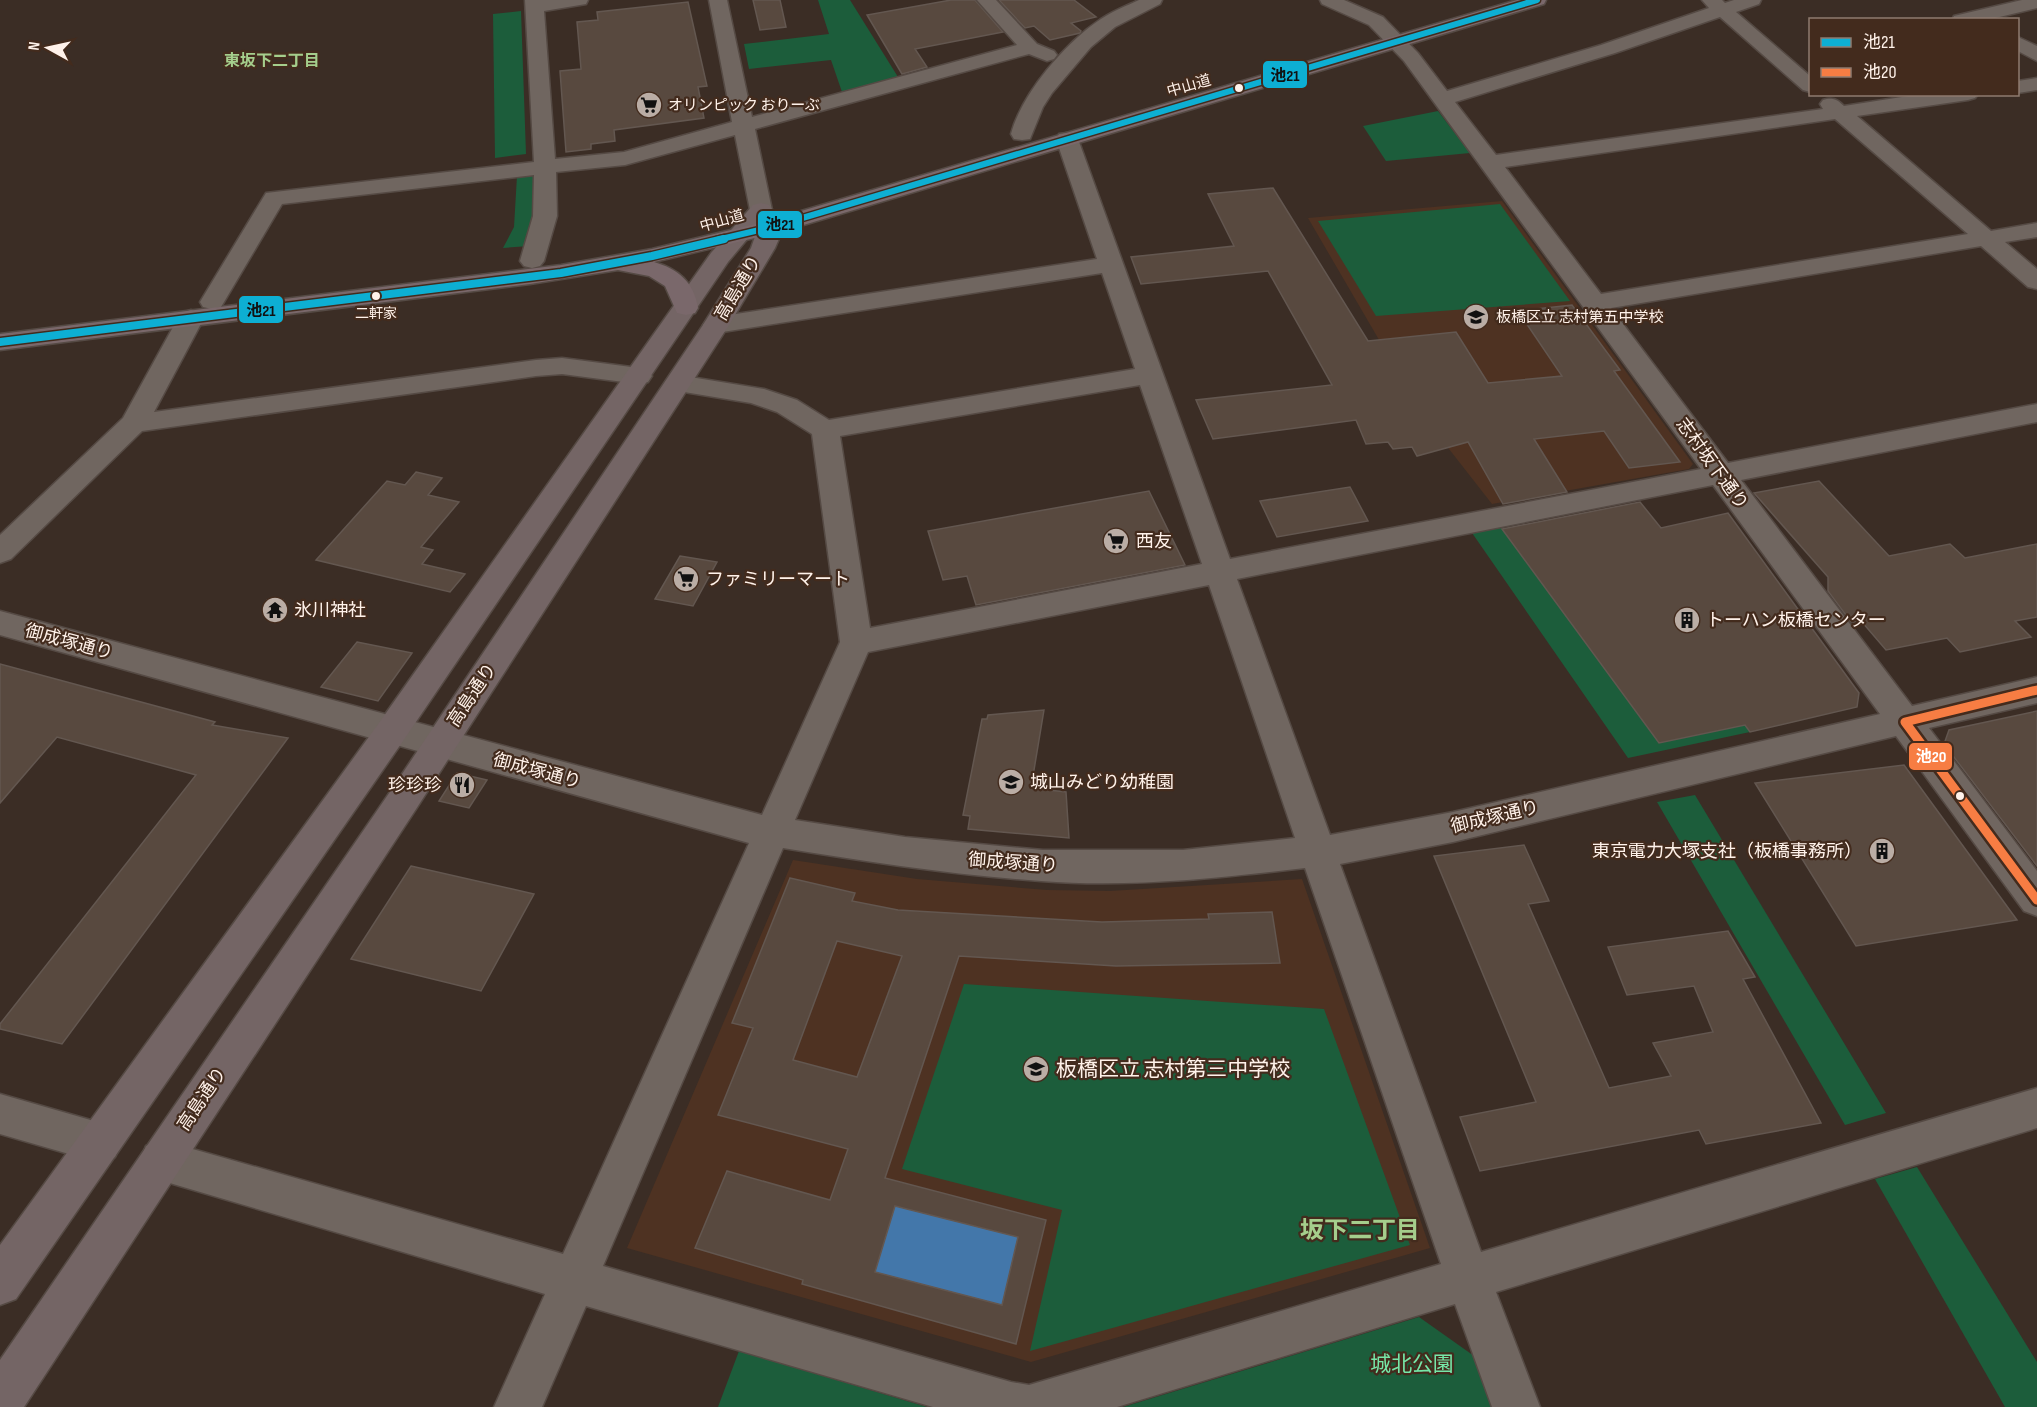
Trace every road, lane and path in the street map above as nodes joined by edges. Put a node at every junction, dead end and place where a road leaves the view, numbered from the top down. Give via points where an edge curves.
1 (579, 0) edge
2 (718, 0) edge
3 (986, 0) edge
4 (1153, 0) edge
5 (1329, 0) edge
6 (1494, 0) edge
7 (1537, 0) edge
8 (1752, 0) edge
9 (2037, 2) edge
10 (534, 4) edge
11 (1717, 5) edge
12 (1994, 5) edge
13 (1972, 18) edge
14 (1392, 36) junction
15 (2019, 44) edge
16 (1030, 48) junction
17 (2037, 55) edge
18 (1801, 56) dead end
19 (1781, 61) junction
20 (1065, 63) junction
21 (2037, 84) edge
22 (1809, 85) edge
23 (2019, 87) edge
24 (1822, 96) edge
25 (1954, 96) edge
26 (1442, 99) junction
27 (1840, 112) junction
28 (743, 126) junction
29 (1022, 134) junction
30 (1067, 140) junction
31 (1489, 163) junction
32 (545, 168) junction
33 (767, 218) junction
34 (2037, 230) edge
35 (735, 237) junction
36 (1987, 239) junction
37 (532, 261) junction
38 (617, 264) junction
39 (1111, 264) junction
40 (2037, 282) edge
41 (1594, 303) junction
42 (686, 308) junction
43 (201, 310) junction
44 (716, 325) junction
45 (0, 330) edge
46 (0, 342) edge
47 (1150, 375) junction
48 (639, 376) junction
49 (678, 383) junction
50 (2037, 413) edge
51 (134, 423) junction
52 (825, 430) junction
53 (1719, 474) junction
54 (0, 552) edge
55 (1219, 571) junction
56 (0, 624) edge
57 (856, 642) junction
58 (2037, 690) edge
59 (1905, 722) junction
60 (391, 732) junction
61 (439, 745) junction
62 (771, 832) junction
63 (1318, 852) junction
64 (2037, 900) edge
65 (2037, 1108) edge
66 (0, 1114) edge
67 (100, 1142) junction
68 (161, 1161) junction
69 (1468, 1278) junction
70 (574, 1280) junction
71 (0, 1283) edge
72 (0, 1401) edge
73 (518, 1407) edge
74 (1025, 1407) edge
75 (1033, 1407) edge
76 (1516, 1407) edge

1 - 10 street
2 - 28 street
3 - 16 street
4 - 20 street via 1108,23
5 - 14 street via 1376,21
6 - 14 highway, 中山道
7 - 14 highway, 中山道
8 - 11 street
9 - 12 street
10 - 32 street
11 - 19 street
11 - 26 street via 1608,49
12 - 13 street
14 - 26 street, 志村坂下通り
14 - 29 highway, 中山道
14 - 30 highway, 中山道
15 - 17 street
16 - 20 street
16 - 28 street
18 - 19 street
19 - 22 street
20 - 29 street via 1026,115
21 - 23 street
24 - 27 street
25 - 27 street
26 - 31 street, 志村坂下通り
27 - 31 street
27 - 36 street
28 - 32 street via 625,158
28 - 33 street
29 - 33 highway, 中山道
30 - 33 highway, 中山道
30 - 39 street
31 - 41 street, 志村坂下通り
32 - 37 street via 545,216
32 - 43 street via 274,198
33 - 35 main road, 高島通り
33 - 37 highway, 中山道
33 - 44 main road, 高島通り via 763,248
34 - 36 street
35 - 38 highway, 中山道
35 - 42 main road, 高島通り
36 - 40 street
36 - 41 street
37 - 43 highway, 中山道
38 - 42 highway via 667,275 682,290
38 - 43 highway, 中山道 via 530,278
39 - 44 street
39 - 47 street
41 - 53 street, 志村坂下通り
42 - 48 main road, 高島通り
43 - 45 highway, 中山道
43 - 46 highway, 中山道
43 - 51 street
44 - 49 main road, 高島通り
47 - 52 street
47 - 55 street
48 - 51 street via 562,366 536,368
48 - 60 main road, 高島通り
49 - 52 street via 755,395 787,406
49 - 61 main road, 高島通り
50 - 53 street
51 - 54 street
52 - 57 street
53 - 55 street
53 - 59 street, 志村坂下通り
55 - 57 street
55 - 63 street
56 - 60 street, 御成塚通り
57 - 62 street
58 - 59 street, 御成塚通り
59 - 63 street, 御成塚通り via 1453,827
59 - 64 street, 志村坂下通り
60 - 61 street, 御成塚通り
60 - 67 main road, 高島通り
61 - 62 street, 御成塚通り
61 - 68 main road, 高島通り
62 - 63 street, 御成塚通り via 905,852 1043,866 1183,866
62 - 70 street
63 - 69 street
65 - 69 street
66 - 67 street
67 - 71 main road, 高島通り
68 - 70 street
68 - 72 main road, 高島通り
69 - 75 street
69 - 76 street
70 - 73 street
70 - 74 street

